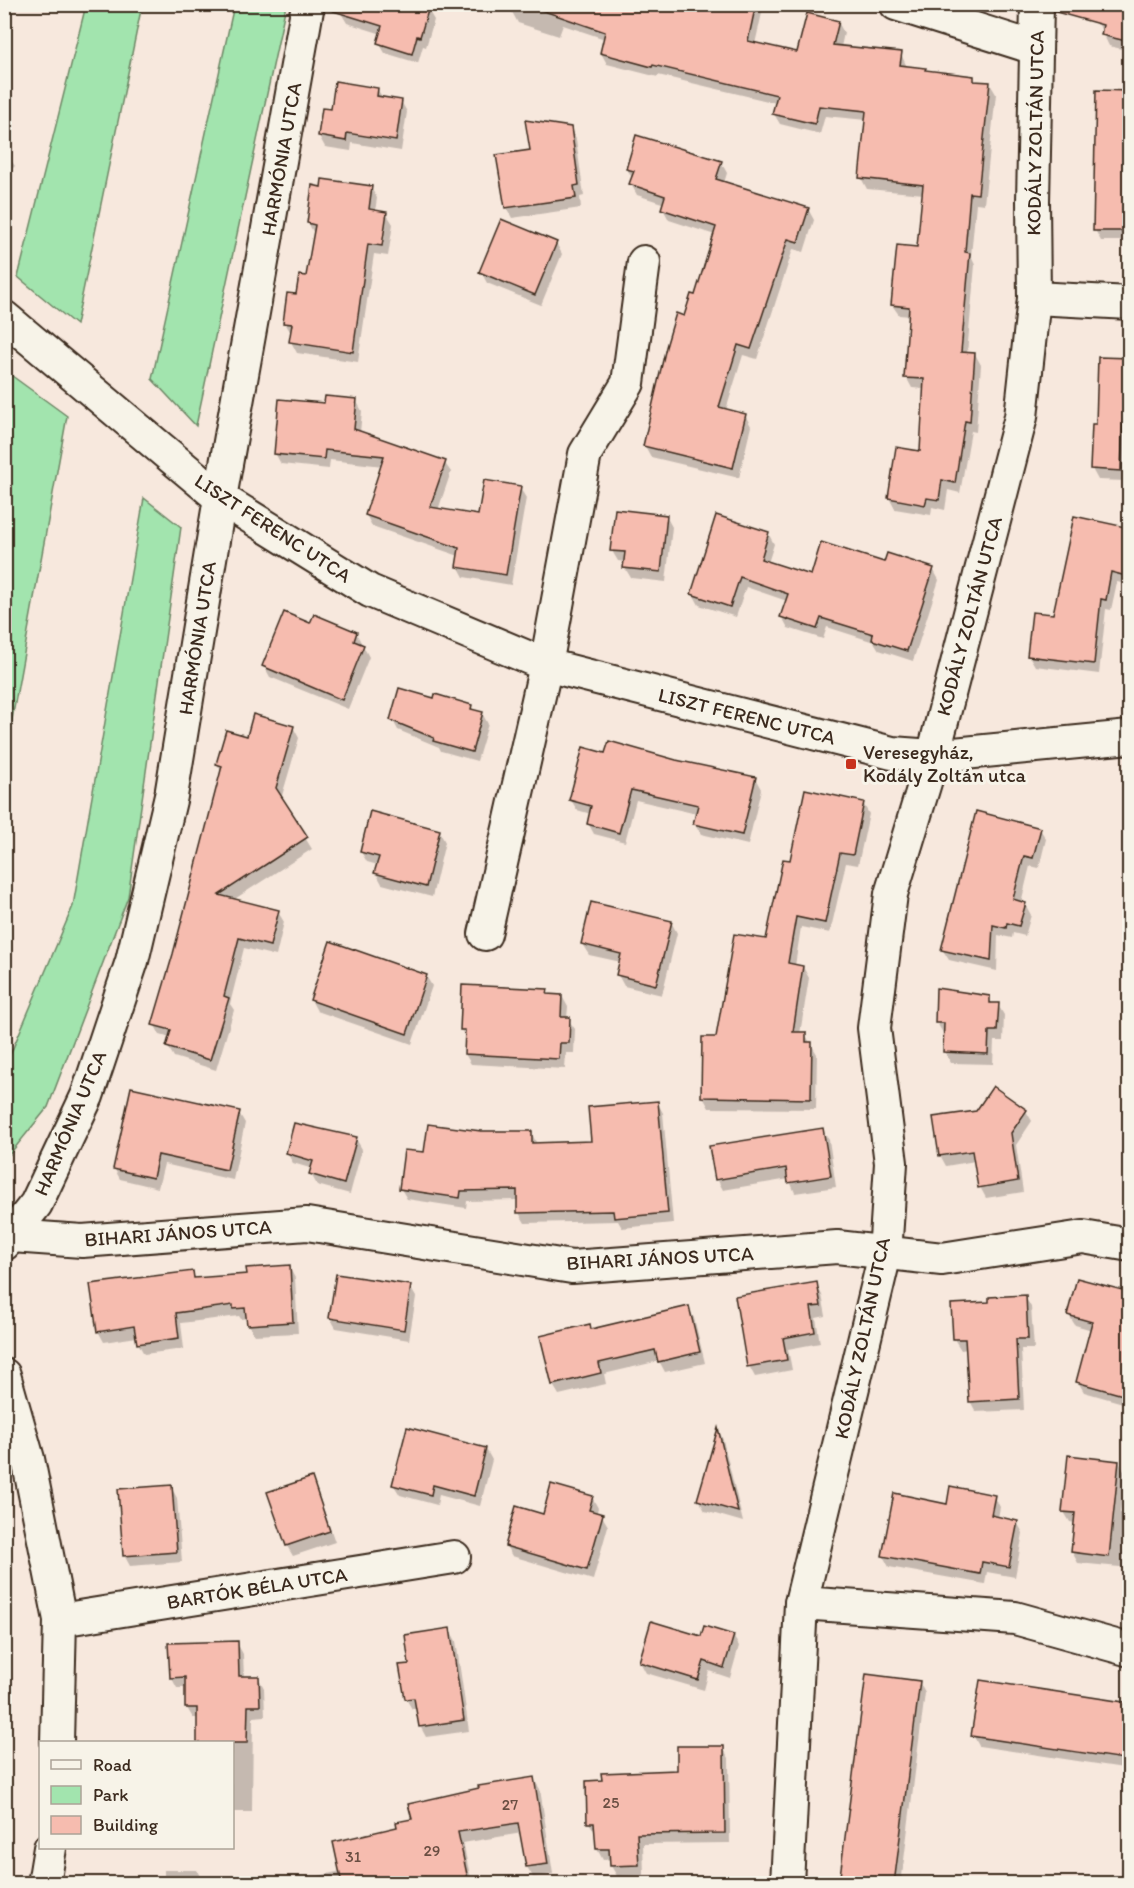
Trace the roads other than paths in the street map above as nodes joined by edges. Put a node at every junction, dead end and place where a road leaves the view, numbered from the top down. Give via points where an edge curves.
1 (308, 4) edge
2 (896, 4) edge
3 (1037, 4) edge
4 (1035, 48) junction
5 (644, 262) dead end
6 (1034, 298) junction
7 (1130, 303) edge
8 (4, 317) edge
9 (220, 498) junction
10 (546, 665) junction
11 (1130, 737) edge
12 (933, 756) junction
13 (485, 934) dead end
14 (8, 1240) edge
15 (1130, 1245) edge
16 (885, 1254) junction
17 (4, 1375) edge
18 (454, 1557) dead end
19 (801, 1603) junction
20 (60, 1620) junction
21 (1130, 1650) edge
22 (57, 1741) edge
23 (50, 1849) edge
24 (44, 1884) edge
25 (787, 1884) edge

1 - 9 street, HARMÓNIA UTCA
2 - 4 street
3 - 4 street, KODÁLY ZOLTÁN UTCA
4 - 6 street, KODÁLY ZOLTÁN UTCA
5 - 10 street via 628,383 585,454
6 - 7 street
6 - 12 street, KODÁLY ZOLTÁN UTCA via 1021,417
8 - 9 street, LISZT FERENC UTCA
9 - 10 street, LISZT FERENC UTCA via 369,591
9 - 14 street, HARMÓNIA UTCA via 171,796 132,961 87,1096 36,1204
10 - 12 street, LISZT FERENC UTCA via 892,753
10 - 13 street
11 - 12 street, LISZT FERENC UTCA
12 - 16 street, KODÁLY ZOLTÁN UTCA via 891,894 874,1028 891,1163
14 - 16 street, BIHARI JÁNOS UTCA via 82,1241 307,1224 572,1267 837,1247
15 - 16 street, BIHARI JÁNOS UTCA via 1083,1237 942,1258
16 - 19 street, KODÁLY ZOLTÁN UTCA
17 - 20 street via 28,1459
18 - 20 street, BARTÓK BÉLA UTCA
19 - 21 street via 1015,1618
19 - 25 street, KODÁLY ZOLTÁN UTCA
20 - 22 street
23 - 24 street

